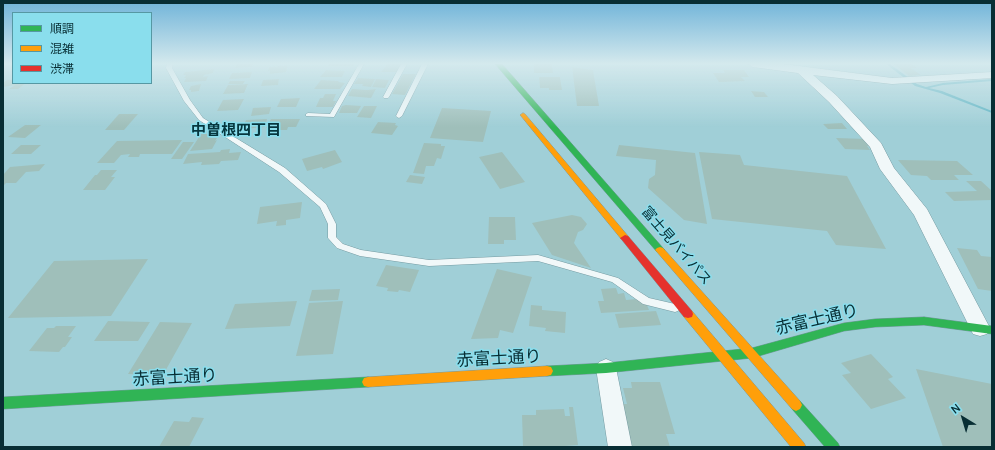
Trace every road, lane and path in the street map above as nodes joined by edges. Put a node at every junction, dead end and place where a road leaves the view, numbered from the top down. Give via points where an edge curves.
1 (178, 85) edge
2 (350, 85) edge
3 (393, 85) edge
4 (414, 85) edge
5 (516, 85) edge
6 (818, 85) edge
7 (386, 97) dead end
8 (515, 106) dead end
9 (308, 115) dead end
10 (399, 116) dead end
11 (686, 311) junction
12 (986, 329) edge
13 (752, 353) junction
14 (722, 355) junction
15 (606, 368) junction
16 (3, 404) edge
17 (620, 447) edge
18 (799, 447) edge
19 (833, 447) edge

1 - 11 lane via 201,120 282,170 322,206 332,224 332,238 340,246 360,253 429,263 538,258 615,280 646,301
2 - 9 lane via 332,116
3 - 7 lane
4 - 10 lane
5 - 13 main road, 富士見バイパス
6 - 12 street via 876,146 886,169 921,213
8 - 11 main road
11 - 14 main road
12 - 13 main road, 赤富士通り via 924,321 867,324 844,327
13 - 14 main road, 赤富士通り
13 - 19 main road, 富士見バイパス
14 - 15 main road, 赤富士通り
14 - 18 main road
15 - 16 main road, 赤富士通り
15 - 17 street

